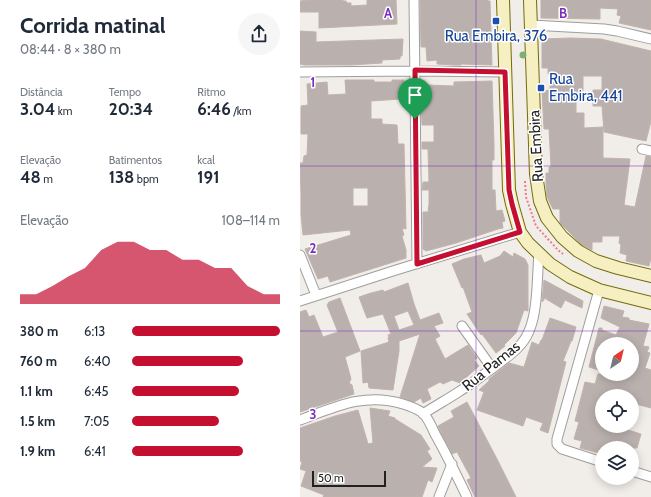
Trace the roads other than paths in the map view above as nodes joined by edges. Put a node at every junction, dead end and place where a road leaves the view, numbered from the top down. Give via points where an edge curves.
1 (414, 0) edge
2 (503, 0) edge
3 (530, 0) edge
4 (531, 25) junction
5 (651, 39) edge
6 (415, 70) junction
7 (300, 72) edge
8 (505, 72) junction
9 (520, 232) junction
10 (538, 252) junction
11 (300, 254) edge
12 (417, 264) junction
13 (651, 276) edge
14 (599, 290) junction
15 (316, 295) junction
16 (300, 301) edge
17 (651, 303) edge
18 (462, 326) dead end
19 (492, 368) junction
20 (423, 414) junction
21 (300, 420) edge
22 (595, 460) edge
23 (452, 464) junction
24 (639, 473) edge
25 (651, 477) edge
26 (439, 497) edge
27 (467, 497) edge

1 - 6 street
2 - 8 main road, Rua Embira
3 - 4 main road, Rua Embira
4 - 5 street via 604,29
4 - 13 main road, Rua Embira via 537,181 540,201 547,218 562,237 578,251 596,261
6 - 7 street
6 - 8 street
6 - 12 street
8 - 9 main road, Rua Embira via 509,190
9 - 10 main road
9 - 12 street
10 - 14 main road via 560,271
10 - 19 street, Rua Pamas via 535,308 529,332 518,347
11 - 15 street
12 - 15 street
14 - 17 main road
14 - 22 street via 557,444 562,449
15 - 16 street
18 - 19 street
19 - 20 street, Rua Pamas
20 - 21 street via 408,405 377,399 348,403
20 - 23 street
23 - 26 street
23 - 27 street
24 - 25 street

